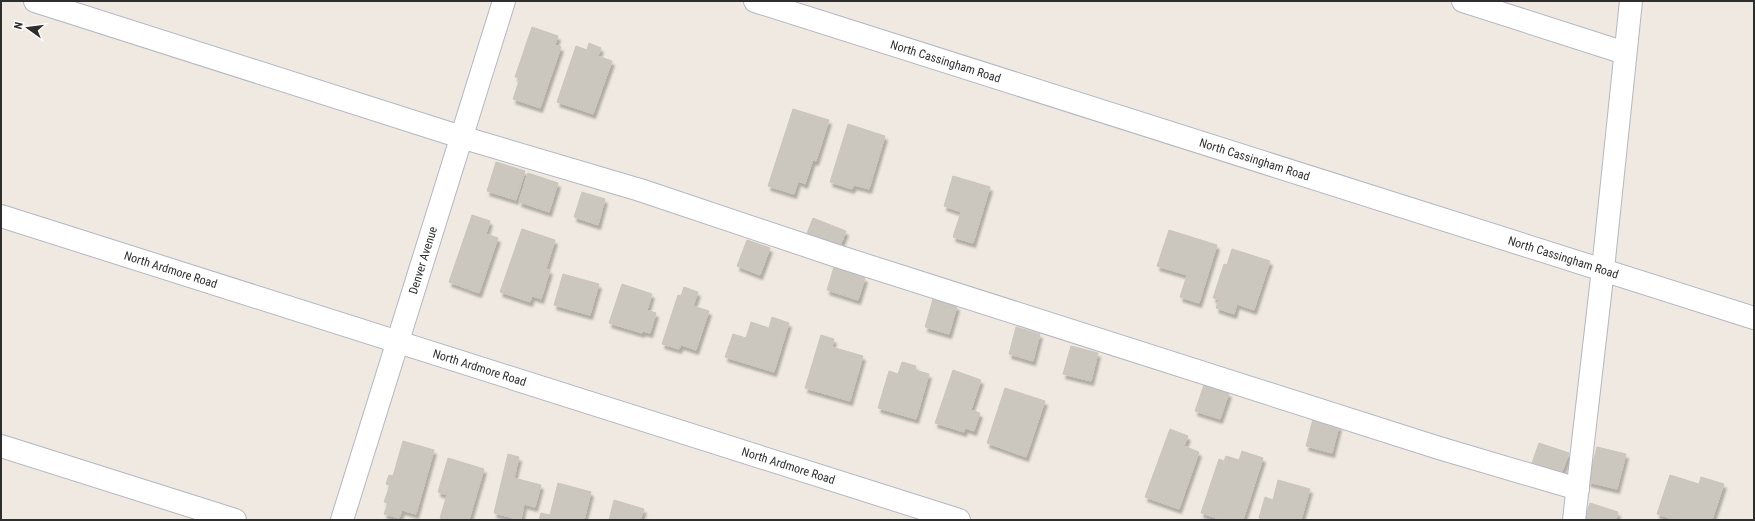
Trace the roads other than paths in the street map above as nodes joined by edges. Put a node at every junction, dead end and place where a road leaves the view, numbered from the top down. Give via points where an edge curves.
1 (36, 1) edge
2 (504, 1) edge
3 (755, 1) edge
4 (1463, 1) edge
5 (1630, 1) edge
6 (1625, 53) junction
7 (461, 137) junction
8 (1, 216) edge
9 (1603, 269) junction
10 (1754, 318) edge
11 (398, 342) junction
12 (1, 446) edge
13 (1578, 489) junction
14 (235, 520) edge
15 (342, 520) edge
16 (959, 520) edge
17 (1574, 520) edge

1 - 7 street
2 - 7 street, Denver Avenue
3 - 9 street, North Cassingham Road
4 - 6 street
5 - 6 street
6 - 9 street
7 - 11 street, Denver Avenue
7 - 13 street via 640,190 834,255 1439,448
8 - 11 street, North Ardmore Road
9 - 10 street, North Cassingham Road
9 - 13 street
11 - 15 street, Denver Avenue
11 - 16 street, North Ardmore Road
12 - 14 street
13 - 17 street

